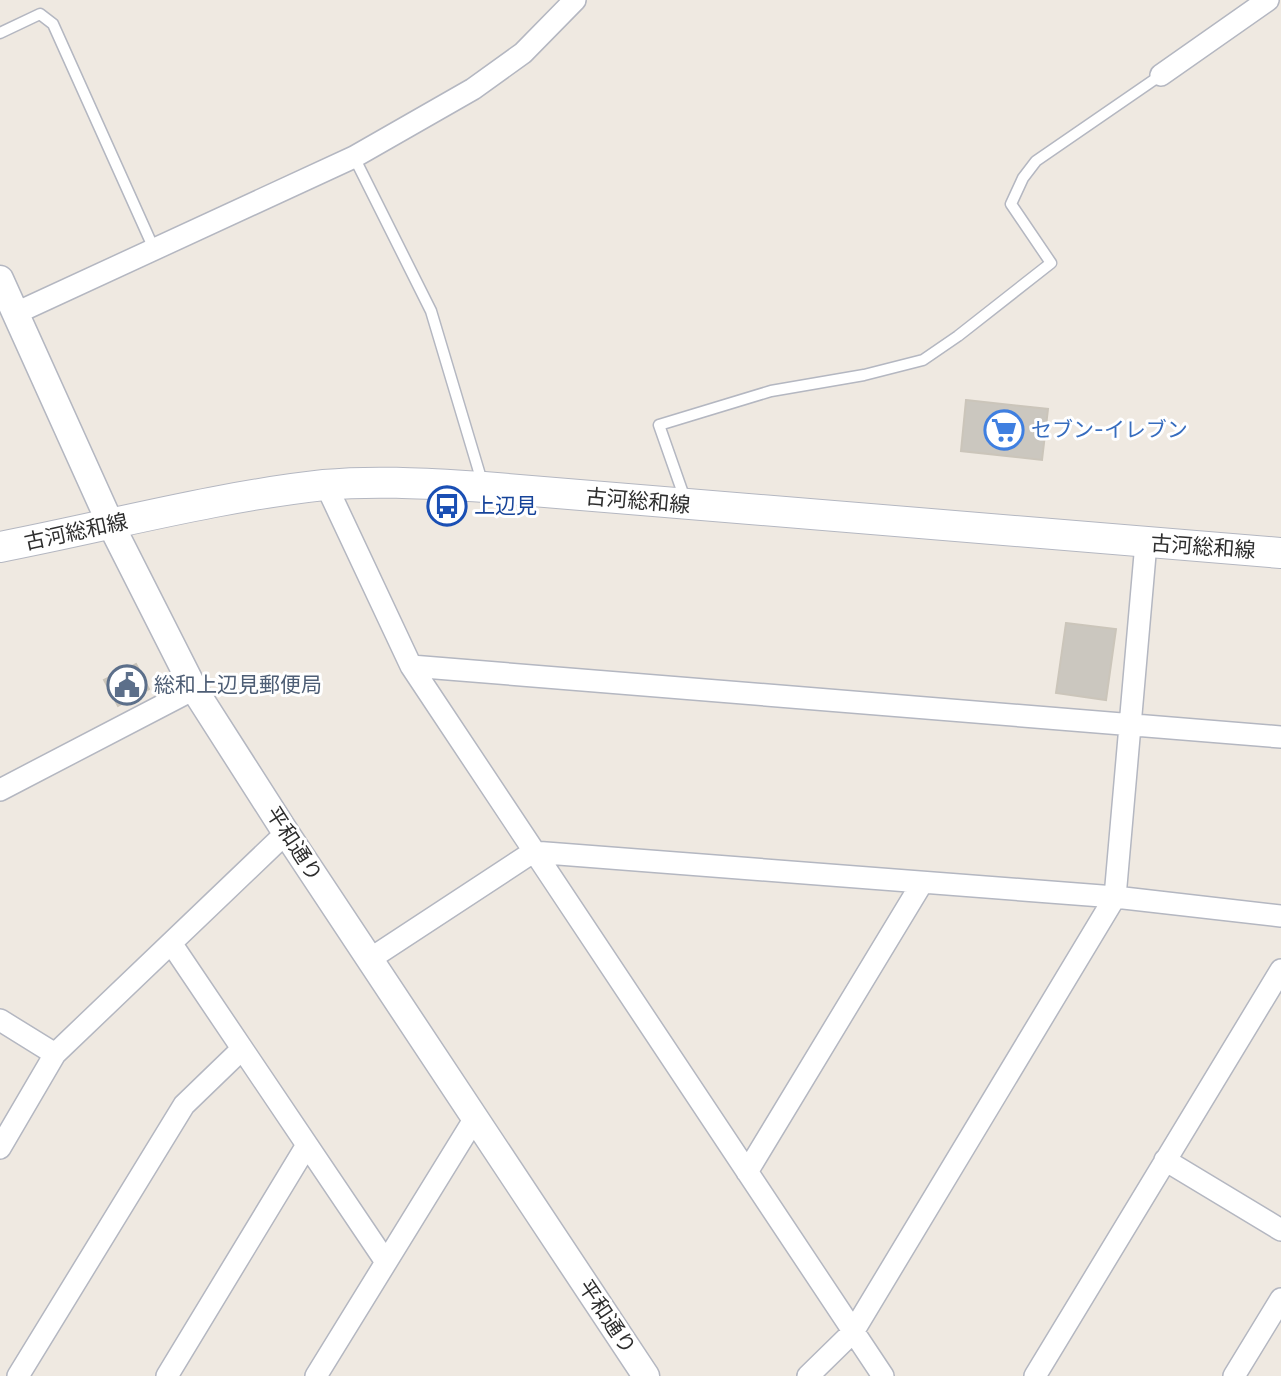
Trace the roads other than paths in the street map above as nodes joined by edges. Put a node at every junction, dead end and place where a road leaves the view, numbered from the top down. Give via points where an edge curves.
1 (575, 0) edge
2 (1269, 0) edge
3 (0, 33) edge
4 (1161, 75) joint
5 (354, 157) junction
6 (154, 249) junction
7 (5, 293) edge
8 (326, 485) junction
9 (484, 487) junction
10 (687, 505) junction
11 (111, 525) junction
12 (1146, 542) junction
13 (0, 547) edge
14 (1281, 553) edge
15 (411, 666) junction
16 (194, 689) junction
17 (1129, 725) junction
18 (1281, 737) edge
19 (0, 790) edge
20 (286, 834) junction
21 (533, 852) junction
22 (922, 883) junction
23 (1115, 897) junction
24 (1281, 916) edge
25 (171, 943) junction
26 (370, 959) junction
27 (1281, 970) edge
28 (0, 1020) edge
29 (242, 1049) junction
30 (55, 1054) junction
31 (475, 1118) junction
32 (307, 1145) junction
33 (0, 1148) edge
34 (1165, 1160) junction
35 (747, 1172) junction
36 (1281, 1230) edge
37 (386, 1262) junction
38 (1281, 1299) edge
39 (853, 1332) junction
40 (18, 1376) edge
41 (167, 1376) edge
42 (316, 1376) edge
43 (646, 1376) edge
44 (808, 1376) edge
45 (883, 1376) edge
46 (1035, 1376) edge
47 (1234, 1376) edge

1 - 5 street via 523,53 473,89
2 - 4 street
3 - 6 lane via 40,13 53,24
4 - 10 lane via 1036,161 1011,204 1051,263 958,336 923,360 771,391 659,425
5 - 6 street
5 - 9 lane via 431,311
6 - 7 street
7 - 11 street, 平和通り
8 - 9 main road, 古河総和線
8 - 11 main road, 古河総和線 via 229,498
8 - 15 street
9 - 10 main road, 古河総和線
10 - 12 main road, 古河総和線
11 - 13 main road, 古河総和線
11 - 16 street, 平和通り
12 - 14 main road, 古河総和線
12 - 17 street
15 - 17 street
15 - 21 street
16 - 19 street
16 - 20 street, 平和通り
17 - 18 street
17 - 23 street
20 - 25 street
20 - 26 street, 平和通り
21 - 22 street
21 - 26 street
21 - 35 street
22 - 23 street
22 - 35 street
23 - 24 street
23 - 39 street
25 - 29 street
25 - 30 street
26 - 31 street, 平和通り
27 - 34 street
28 - 30 street
29 - 32 street
29 - 40 street via 184,1105
30 - 33 street
31 - 37 street
31 - 43 street, 平和通り
32 - 37 street
32 - 41 street
34 - 36 street
34 - 46 street
35 - 39 street
37 - 42 street
38 - 47 street
39 - 44 street
39 - 45 street

